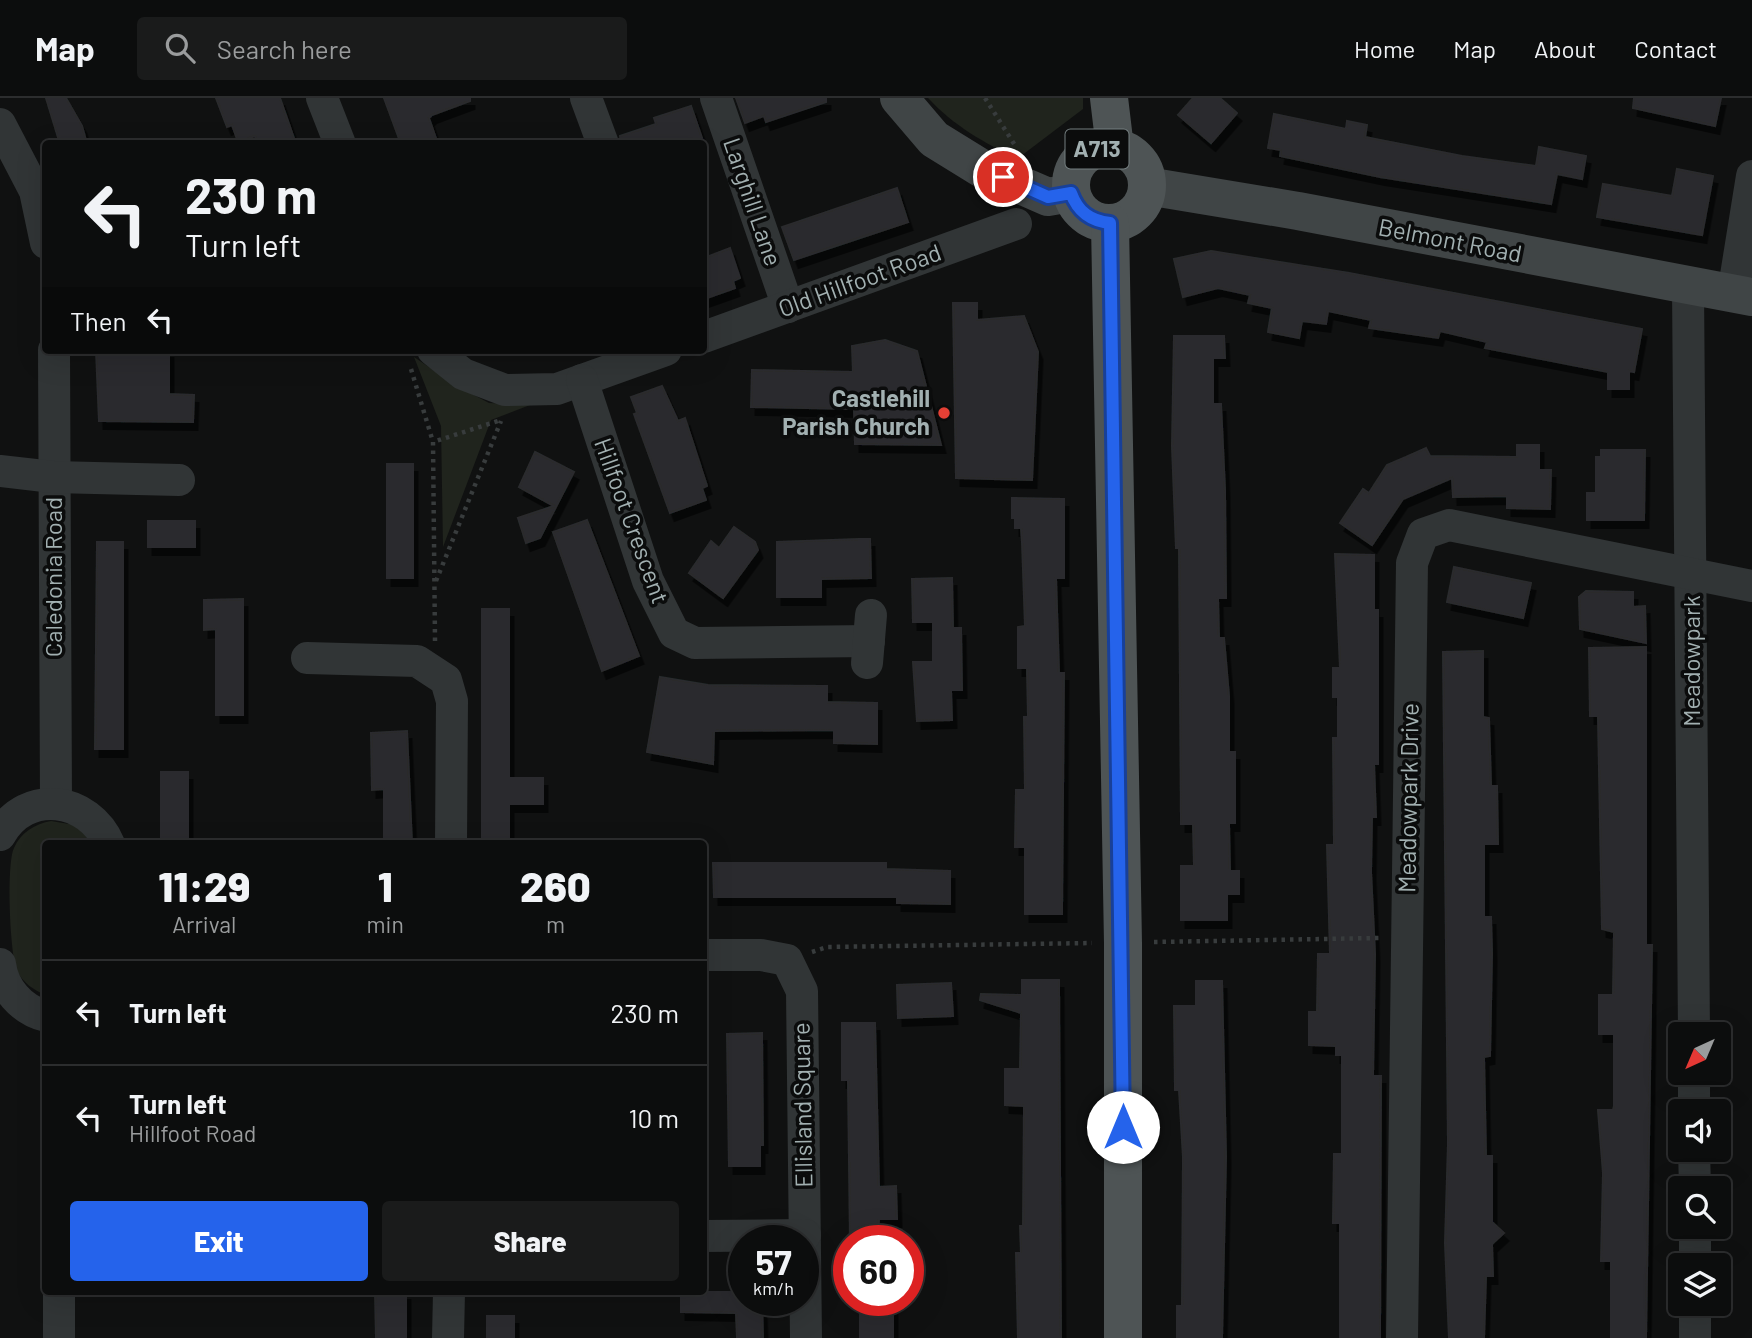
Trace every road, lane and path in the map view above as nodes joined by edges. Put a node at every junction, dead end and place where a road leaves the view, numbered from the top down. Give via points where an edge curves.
1 (322, 98) edge
2 (586, 98) edge
3 (716, 98) edge
4 (900, 98) edge
5 (1109, 98) edge
6 (0, 124) edge
7 (338, 140) edge
8 (602, 140) edge
9 (1115, 148) junction
10 (1752, 176) edge
11 (1147, 186) junction
12 (1071, 193) junction
13 (1110, 223) junction
14 (42, 224) edge
15 (1016, 224) dead end
16 (1688, 287) junction
17 (1742, 296) edge
18 (788, 307) junction
19 (707, 336) edge
20 (54, 354) edge
21 (655, 354) edge
22 (421, 357) edge
23 (582, 380) junction
24 (512, 416) dead end
25 (501, 420) junction
26 (433, 442) junction
27 (0, 471) edge
28 (53, 477) junction
29 (180, 481) dead end
30 (1692, 572) junction
31 (435, 585) junction
32 (1752, 586) edge
33 (869, 640) dead end
34 (307, 658) dead end
35 (436, 674) junction
36 (56, 803) junction
37 (0, 835) edge
38 (108, 840) edge
39 (451, 840) edge
40 (707, 956) edge
41 (0, 964) edge
42 (42, 1014) edge
43 (1694, 1022) edge
44 (804, 1225) edge
45 (707, 1236) edge
46 (728, 1236) edge
47 (59, 1295) edge
48 (449, 1295) edge
49 (806, 1316) edge
50 (1695, 1316) edge
51 (59, 1338) edge
52 (448, 1338) edge
53 (806, 1338) edge
54 (1123, 1338) edge
55 (1402, 1338) edge
56 (1695, 1338) edge

1 - 7 street
2 - 8 street
3 - 18 street, Larghill Lane
4 - 12 street via 934,139 982,168 1048,197
5 - 9 main road, A713
6 - 14 street via 35,191
9 - 11 main road, A713 via 1134,157
9 - 12 main road, A713 via 1096,149 1081,159 1072,175
10 - 17 street
11 - 13 main road, A713 via 1136,212
11 - 16 street, Belmont Road
12 - 13 main road, A713 via 1090,218
13 - 54 main road via 1123,943
15 - 18 street, Old Hillfoot Road
16 - 17 street, Belmont Road
16 - 30 street, Meadowpark
18 - 19 street, Old Hillfoot Road
20 - 28 street, Caledonia Road
21 - 23 street
22 - 23 street via 505,390 557,389
22 - 26 path
23 - 33 street, Hillfoot Crescent via 648,581 674,633 695,643
24 - 25 path
25 - 26 path
25 - 31 path
26 - 31 path
27 - 28 street
28 - 29 street
28 - 36 street, Caledonia Road
30 - 32 street
30 - 43 street, Meadowpark
30 - 55 street, Meadowpark Drive via 1449,525 1423,534 1412,563
31 - 35 path
34 - 35 street via 417,662
35 - 39 street via 446,680 452,701
36 - 37 street via 27,808
36 - 38 street via 88,815
40 - 44 street, Ellisland Square via 761,955 788,960 802,991
41 - 42 street via 14,997
45 - 46 street
47 - 51 street
48 - 52 street
49 - 53 street, Ellisland Square
50 - 56 street

